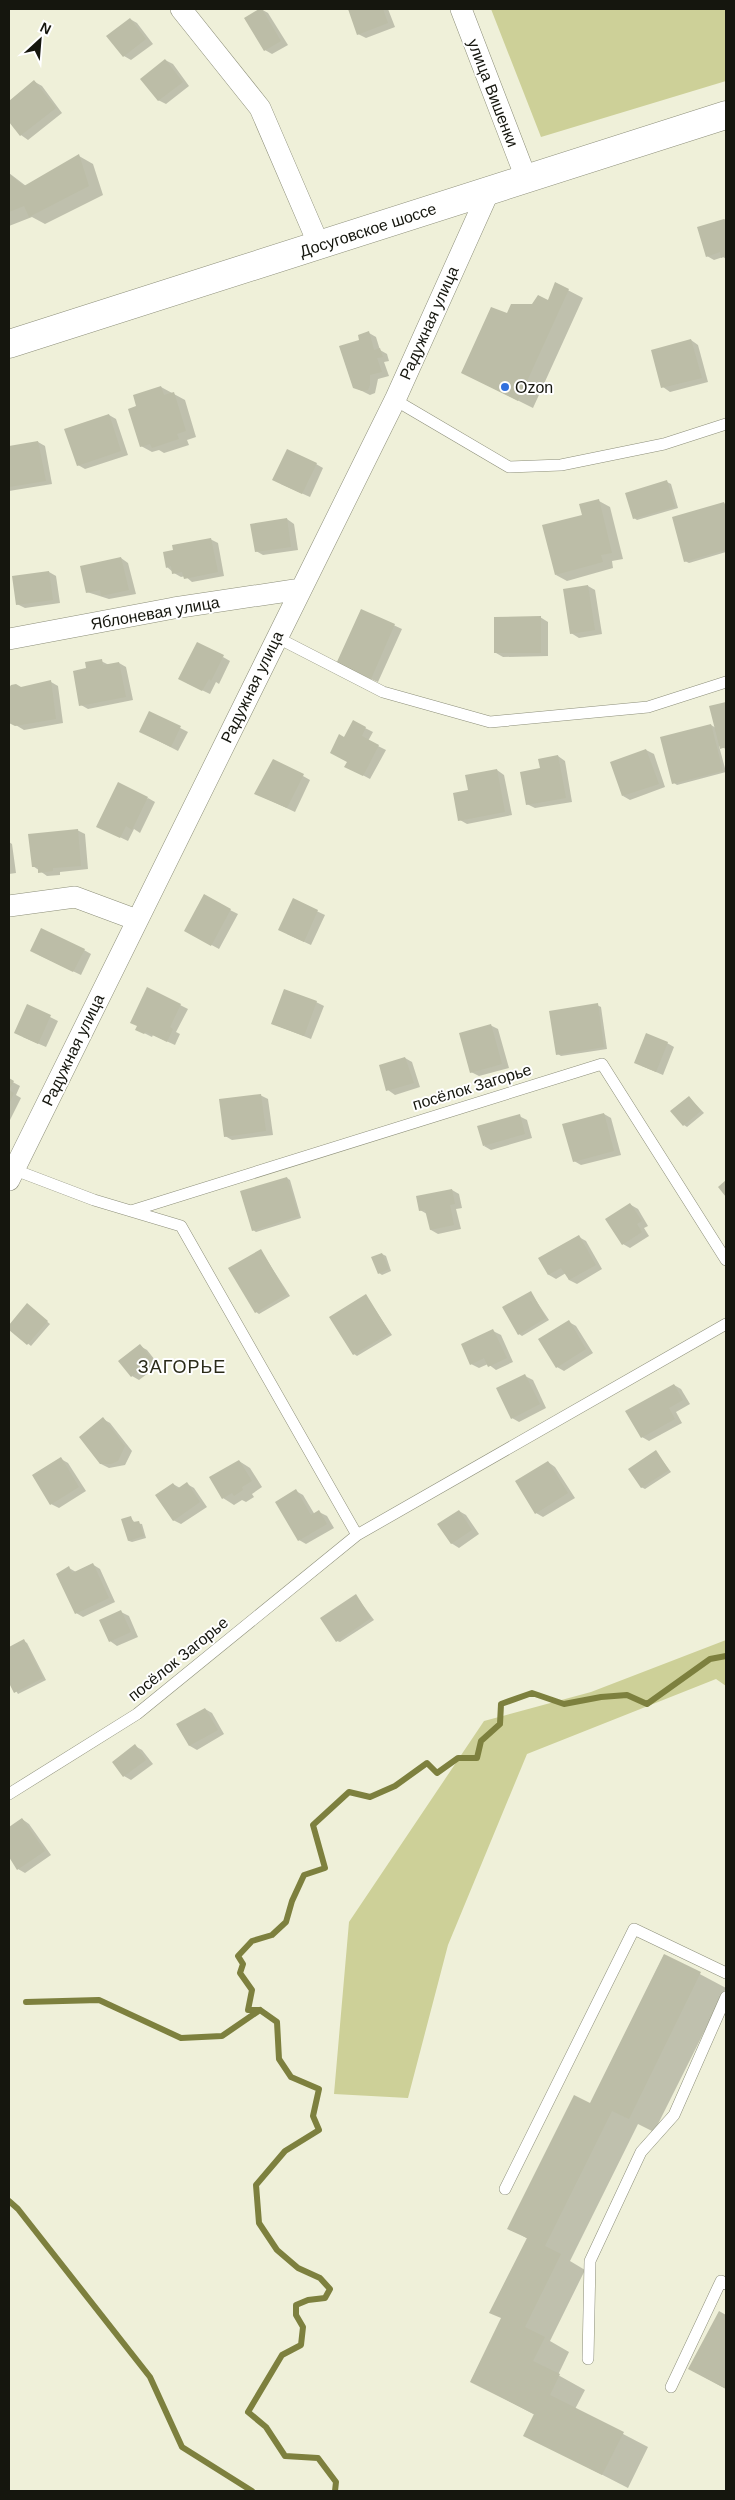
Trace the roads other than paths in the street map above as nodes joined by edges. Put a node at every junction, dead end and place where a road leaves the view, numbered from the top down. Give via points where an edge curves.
1 (181, 9) edge
2 (461, 9) edge
3 (726, 115) edge
4 (526, 178) junction
5 (489, 191) junction
6 (319, 245) junction
7 (9, 344) edge
8 (395, 400) junction
9 (726, 424) edge
10 (301, 589) junction
11 (276, 637) junction
12 (9, 639) edge
13 (726, 682) edge
14 (9, 906) edge
15 (137, 920) junction
16 (11, 1173) edge
17 (131, 1211) junction
18 (726, 1260) edge
19 (726, 1324) edge
20 (357, 1535) junction
21 (9, 1794) edge
22 (726, 1973) edge
23 (726, 1996) edge
24 (505, 2189) dead end
25 (726, 2284) edge
26 (588, 2359) dead end
27 (671, 2386) dead end

1 - 6 street via 260,108
2 - 4 street, улица Вишенки
3 - 4 main road, Досуговское шоссе via 596,159
4 - 5 main road, Досуговское шоссе
5 - 6 main road, Досуговское шоссе
5 - 8 street, Радужная улица
6 - 7 main road, Досуговское шоссе
8 - 9 lane via 509,467 561,465 664,444
8 - 10 street, Радужная улица
10 - 11 street, Радужная улица
10 - 12 street, Яблоневая улица via 174,608
11 - 13 lane via 384,692 490,722 648,707
11 - 15 street, Радужная улица
14 - 15 street via 75,897
15 - 16 street, Радужная улица
16 - 17 lane
17 - 18 lane, посёлок Загорье via 602,1064
17 - 20 lane via 181,1226
19 - 20 lane, посёлок Загорье
20 - 21 lane, посёлок Загорье via 137,1714
22 - 24 lane via 634,1929
23 - 26 lane via 674,2115 641,2152 590,2261
25 - 27 lane via 721,2281

